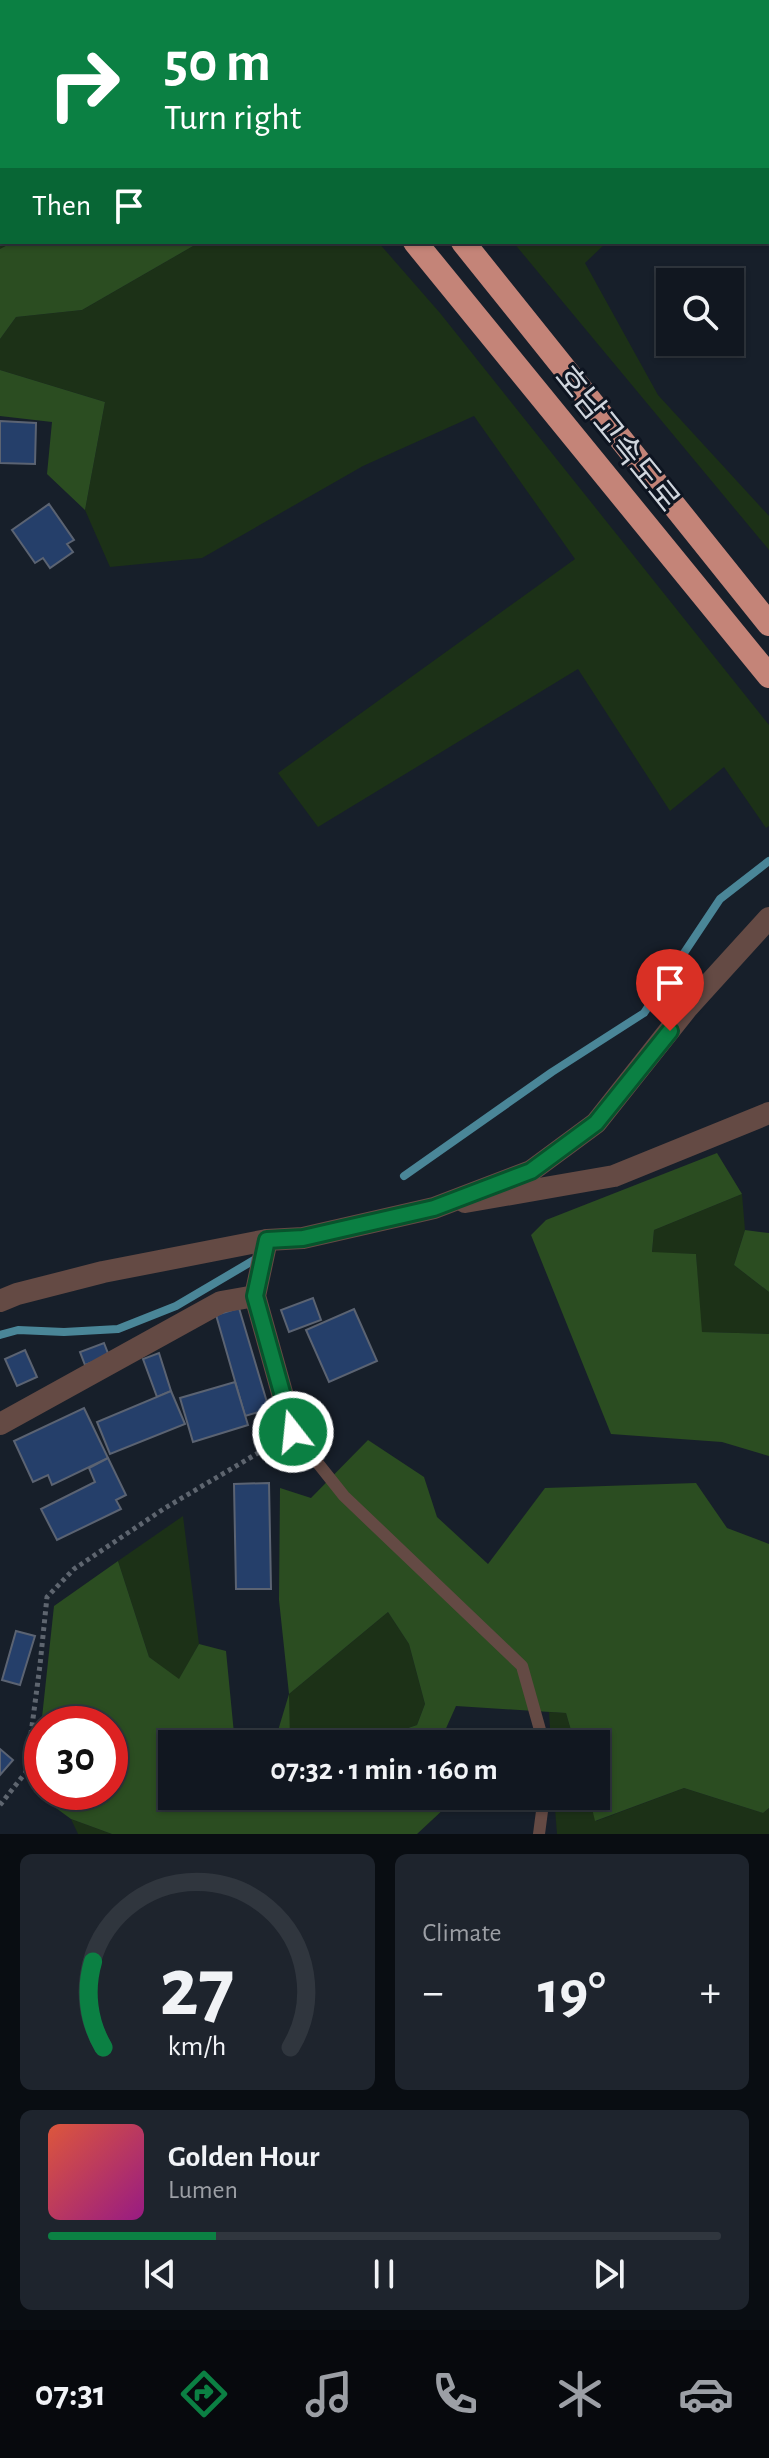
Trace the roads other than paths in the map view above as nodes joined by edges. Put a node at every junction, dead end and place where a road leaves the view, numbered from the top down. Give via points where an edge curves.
1 (417, 244) edge
2 (465, 244) edge
3 (769, 624) edge
4 (769, 676) edge
5 (769, 918) edge
6 (769, 1113) edge
7 (434, 1208) junction
8 (267, 1240) junction
9 (255, 1296) junction
10 (0, 1301) edge
11 (0, 1424) edge
12 (293, 1432) joint
13 (540, 1730) edge
14 (542, 1810) edge
15 (539, 1834) edge

1 - 4 highway, 호남고속도로
2 - 3 highway, 호남고속도로
5 - 7 street via 688,1007 596,1123 531,1171
6 - 7 street via 614,1176
7 - 8 street via 303,1238
8 - 9 street
8 - 10 street via 103,1272
9 - 11 street via 221,1302
9 - 12 street
12 - 13 lane via 344,1496 522,1666
14 - 15 lane

